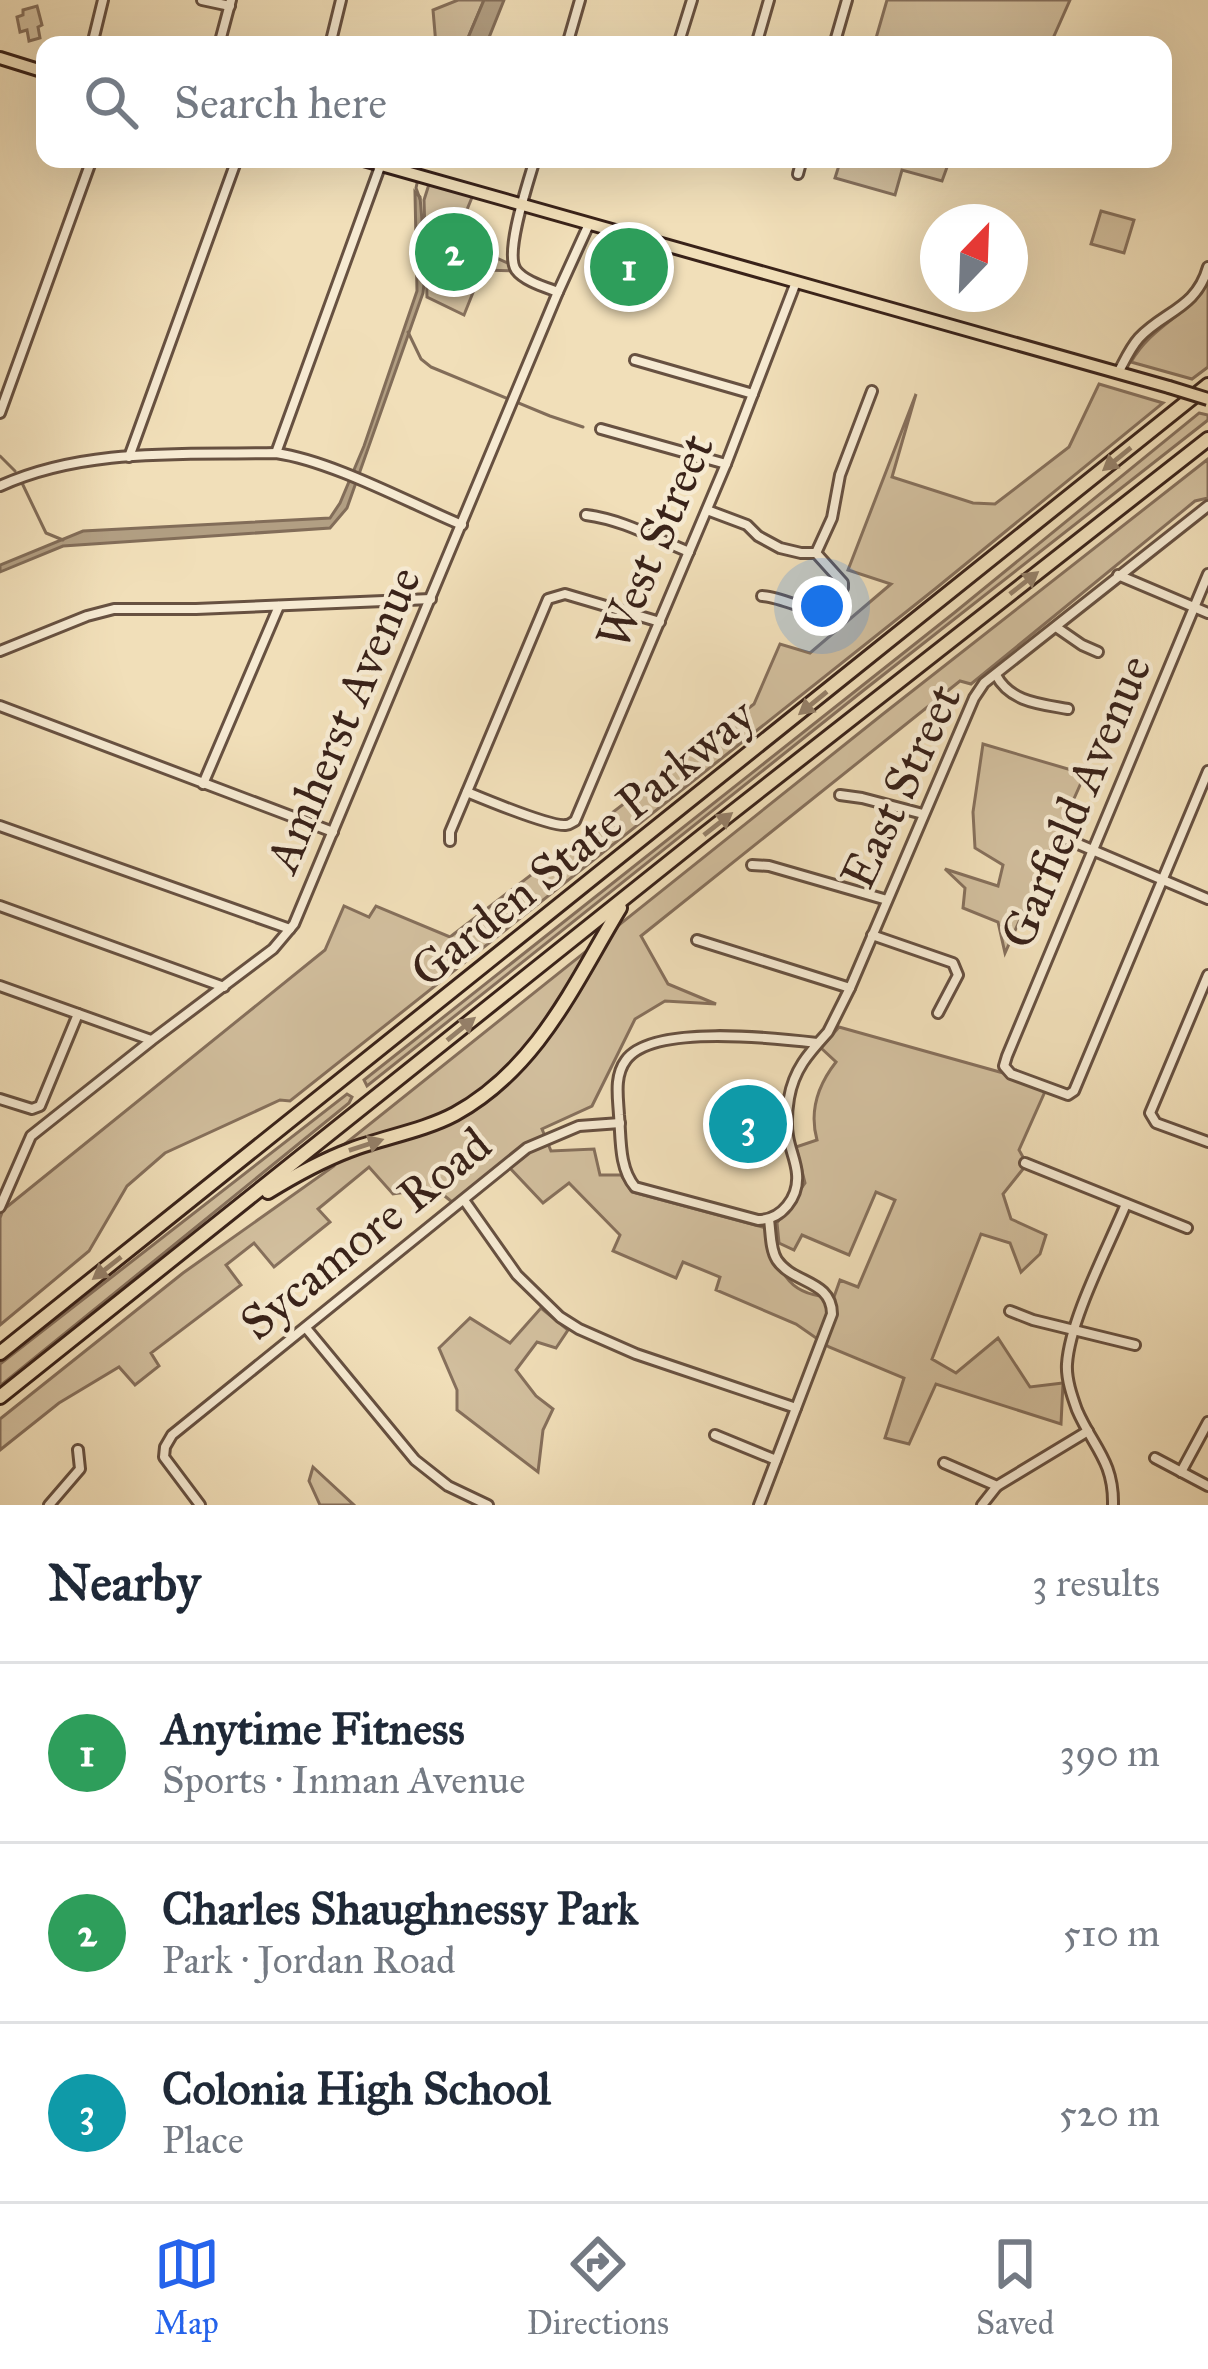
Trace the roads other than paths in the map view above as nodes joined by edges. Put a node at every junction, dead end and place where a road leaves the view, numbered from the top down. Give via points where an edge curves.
1 (103, 0) edge
2 (202, 0) edge
3 (341, 0) edge
4 (580, 0) edge
5 (692, 0) edge
6 (769, 0) edge
7 (847, 0) edge
8 (230, 3) edge
9 (94, 36) edge
10 (221, 36) edge
11 (332, 36) edge
12 (570, 36) edge
13 (681, 36) edge
14 (759, 36) edge
15 (837, 36) edge
16 (0, 58) edge
17 (36, 69) edge
18 (89, 168) edge
19 (234, 168) edge
20 (380, 168) edge
21 (396, 168) edge
22 (532, 168) edge
23 (800, 168) edge
24 (798, 174) dead end
25 (522, 203) junction
26 (590, 223) junction
27 (1208, 271) edge
28 (796, 282) junction
29 (558, 292) junction
30 (635, 360) dead end
31 (1118, 373) junction
32 (1208, 386) edge
33 (872, 392) dead end
34 (753, 394) junction
35 (1208, 399) edge
36 (0, 413) edge
37 (601, 429) dead end
38 (1208, 439) edge
39 (277, 453) junction
40 (129, 457) junction
41 (726, 464) junction
42 (0, 486) edge
43 (1208, 506) edge
44 (707, 509) junction
45 (586, 515) dead end
46 (462, 526) junction
47 (689, 552) junction
48 (816, 554) junction
49 (1208, 574) edge
50 (1118, 575) junction
51 (762, 596) dead end
52 (431, 599) junction
53 (279, 606) junction
54 (1194, 608) junction
55 (1208, 613) edge
56 (659, 622) junction
57 (1056, 627) junction
58 (0, 651) edge
59 (1098, 652) dead end
60 (996, 675) junction
61 (0, 706) edge
62 (1068, 709) dead end
63 (1208, 771) edge
64 (203, 784) junction
65 (467, 792) junction
66 (840, 795) dead end
67 (923, 814) junction
68 (0, 826) edge
69 (333, 832) junction
70 (1064, 838) dead end
71 (450, 841) dead end
72 (1093, 850) junction
73 (752, 865) dead end
74 (1162, 880) junction
75 (627, 898) junction
76 (1208, 899) edge
77 (887, 900) junction
78 (0, 906) edge
79 (290, 929) junction
80 (872, 935) junction
81 (698, 940) dead end
82 (1208, 975) edge
83 (226, 987) junction
84 (850, 988) junction
85 (1, 990) edge
86 (938, 1013) dead end
87 (78, 1014) junction
88 (152, 1040) junction
89 (817, 1043) junction
90 (0, 1099) edge
91 (620, 1123) junction
92 (1208, 1142) edge
93 (1025, 1163) dead end
94 (464, 1200) junction
95 (1126, 1204) junction
96 (0, 1208) edge
97 (226, 1217) junction
98 (769, 1220) junction
99 (1187, 1228) dead end
100 (1010, 1311) dead end
101 (306, 1328) junction
102 (1073, 1330) junction
103 (1135, 1345) dead end
104 (0, 1353) edge
105 (0, 1397) edge
106 (796, 1408) junction
107 (1208, 1422) edge
108 (1088, 1431) junction
109 (715, 1436) dead end
110 (78, 1450) dead end
111 (1155, 1458) dead end
112 (776, 1460) junction
113 (944, 1463) dead end
114 (1181, 1472) junction
115 (997, 1486) junction
116 (1208, 1486) edge
117 (49, 1505) edge
118 (200, 1505) edge
119 (488, 1505) edge
120 (759, 1505) edge
121 (982, 1505) edge
122 (1113, 1505) edge

1 - 9 street
2 - 8 street
3 - 11 street
4 - 12 street
5 - 13 street
6 - 14 street
7 - 15 street
8 - 10 street
16 - 17 main road
18 - 36 street
19 - 40 street
20 - 39 street
21 - 25 main road
22 - 25 street
23 - 24 street
25 - 26 main road
25 - 29 street via 514,266
26 - 28 main road
26 - 29 street, Amherst Avenue
27 - 31 street via 1186,303 1140,337
28 - 31 main road
28 - 34 street, West Street
29 - 46 street, Amherst Avenue
30 - 34 street
31 - 35 main road, bridge
32 -> 104 highway, Garden State Parkway
33 - 48 street
34 - 41 street, West Street
37 - 41 street
75 -> 38 highway, Garden State Parkway
39 - 40 street
39 - 46 street
40 - 42 street via 59,465
41 - 44 street, West Street
43 - 50 street, East Street
44 - 47 street, West Street
44 - 48 street via 779,548
45 - 47 street
46 - 52 street, Amherst Avenue
47 - 56 street, West Street
48 - 51 street via 843,588 821,609
49 - 54 street, Garfield Avenue
50 - 54 street
50 - 57 street, East Street
52 - 53 street
52 - 69 street, Amherst Avenue
53 - 58 street via 114,609
53 - 64 street
54 - 55 street
54 - 72 street, Garfield Avenue
56 - 65 street via 565,594 548,599
56 - 65 street, West Street via 571,824
57 - 59 street
57 - 60 street, East Street
60 - 62 street via 1006,691 1029,702
60 - 67 street, East Street via 974,698
61 - 64 street
63 - 74 street
64 - 69 street
65 - 71 street
66 - 67 street
67 - 77 street, East Street
68 - 79 street
69 - 79 street, Amherst Avenue
70 - 72 street
72 - 74 street
72 - 74 street, Garfield Avenue via 1007,1056 1011,1074 1074,1091
73 - 77 street
74 - 76 street
97 -> 75 highway, Garden State Parkway
97 -> 75 highway via 349,1150 452,1116 509,1076 539,1042
77 - 80 street, East Street
78 - 83 street
79 - 83 street, Amherst Avenue
80 - 84 street, East Street
80 - 86 street via 953,962 958,975
81 - 84 street
82 - 92 street via 1150,1117
83 - 88 street, Amherst Avenue
84 - 89 street, East Street
85 - 87 street
87 - 88 street
87 - 90 street via 43,1102 27,1108
88 - 96 street, Amherst Avenue via 27,1141
89 - 91 street via 712,1036 644,1045 618,1077
89 - 98 street, East Street via 788,1100 798,1183
91 - 94 street, Sycamore Road via 579,1126 538,1142
91 - 98 street via 624,1169 635,1187
93 - 95 street
94 - 101 street, Sycamore Road
94 - 106 street via 517,1276 579,1329
95 - 99 street
95 - 102 street
97 - 105 highway, Garden State Parkway
98 - 106 street via 773,1256 832,1301
100 - 102 street
101 - 118 street, Sycamore Road via 172,1436 164,1457
101 - 119 street via 415,1460
102 - 103 street
102 - 108 street via 1068,1377
106 - 112 street
107 - 114 street
108 - 115 street
108 - 122 street via 1112,1474
109 - 112 street
110 - 117 street via 80,1468
111 - 114 street
112 - 120 street
113 - 115 street
114 - 116 street
115 - 121 street

